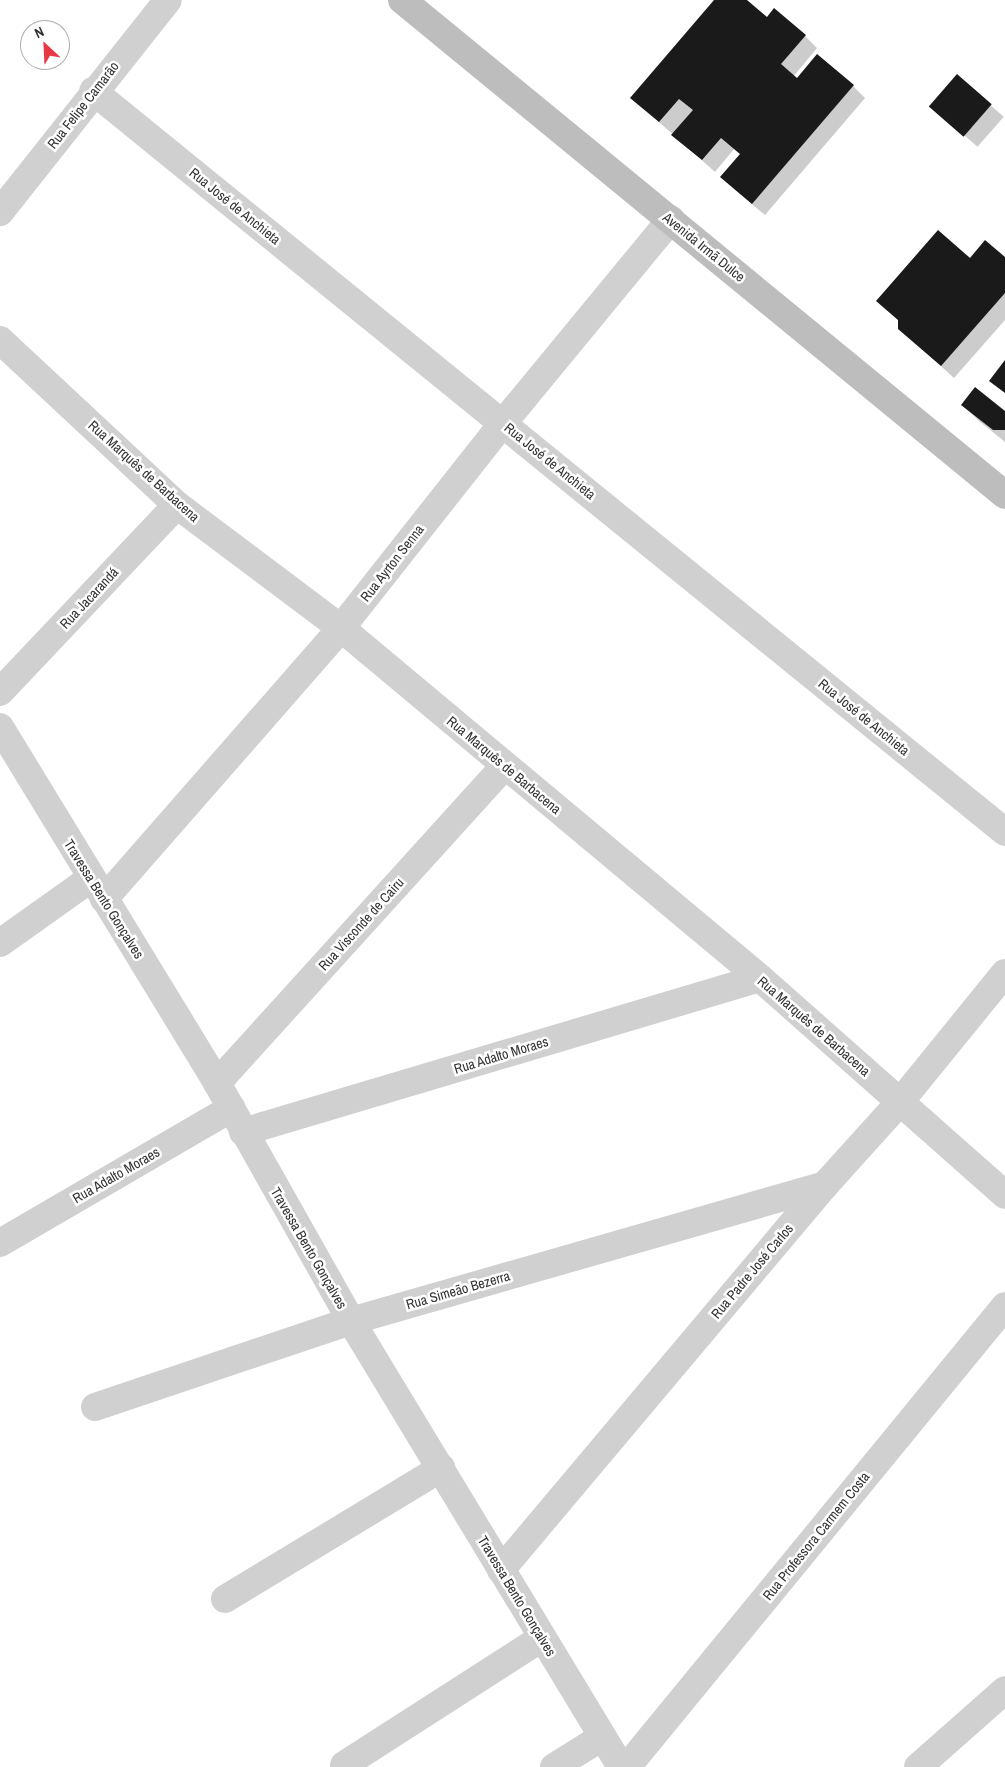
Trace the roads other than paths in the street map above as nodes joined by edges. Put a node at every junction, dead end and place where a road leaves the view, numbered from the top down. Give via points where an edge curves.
1 (168, 0) edge
2 (402, 0) edge
3 (93, 91) junction
4 (0, 212) edge
5 (671, 219) junction
6 (0, 340) edge
7 (503, 423) junction
8 (1005, 495) edge
9 (178, 505) junction
10 (341, 628) junction
11 (0, 692) edge
12 (0, 727) edge
13 (504, 766) junction
14 (1005, 832) edge
15 (97, 889) junction
16 (0, 943) edge
17 (1005, 973) edge
18 (760, 978) junction
19 (217, 1083) junction
20 (900, 1102) junction
21 (232, 1108) junction
22 (243, 1132) junction
23 (825, 1185) junction
24 (1005, 1195) edge
25 (0, 1243) edge
26 (1005, 1306) edge
27 (351, 1321) junction
28 (95, 1407) dead end
29 (441, 1468) junction
30 (501, 1570) junction
31 (225, 1600) dead end
32 (542, 1638) junction
33 (1005, 1690) edge
34 (602, 1737) junction
35 (344, 1765) dead end
36 (554, 1767) edge
37 (621, 1767) edge
38 (627, 1767) edge
39 (918, 1767) edge

1 - 3 street, Rua Felipe Camarão
2 - 5 main road, Avenida Irmã Dulce
3 - 4 street, Rua Felipe Camarão
3 - 7 street, Rua José de Anchieta
5 - 7 street, Rua Ayrton Senna
5 - 8 main road, Avenida Irmã Dulce
6 - 9 street, Rua Marquês de Barbacena
7 - 10 street, Rua Ayrton Senna
7 - 14 street, Rua José de Anchieta
9 - 10 street, Rua Marquês de Barbacena
9 - 11 street, Rua Jacarandá
10 - 13 street, Rua Marquês de Barbacena
10 - 15 street, Rua Ayrton Senna
12 - 15 street, Travessa Bento Gonçalves
13 - 18 street, Rua Marquês de Barbacena
13 - 19 street, Rua Visconde de Cairu
15 - 16 street, Rua Ayrton Senna
15 - 19 street, Travessa Bento Gonçalves
17 - 20 street, Rua Padre José Carlos
18 - 20 street, Rua Marquês de Barbacena
18 - 22 street, Rua Adalto Moraes
19 - 21 street, Travessa Bento Gonçalves
20 - 23 street, Rua Padre José Carlos
20 - 24 street, Rua Marquês de Barbacena
21 - 22 street, Travessa Bento Gonçalves
21 - 25 street, Rua Adalto Moraes
22 - 27 street, Travessa Bento Gonçalves
23 - 27 street, Rua Simeão Bezerra
23 - 30 street, Rua Padre José Carlos
26 - 38 street, Rua Professora Carmem Costa
27 - 28 street, Rua Simeão Bezerra
27 - 29 street, Travessa Bento Gonçalves
29 - 30 street, Travessa Bento Gonçalves
29 - 31 street
30 - 32 street, Travessa Bento Gonçalves
32 - 34 street, Travessa Bento Gonçalves
32 - 35 street
33 - 39 street
34 - 36 street
34 - 37 street, Travessa Bento Gonçalves

